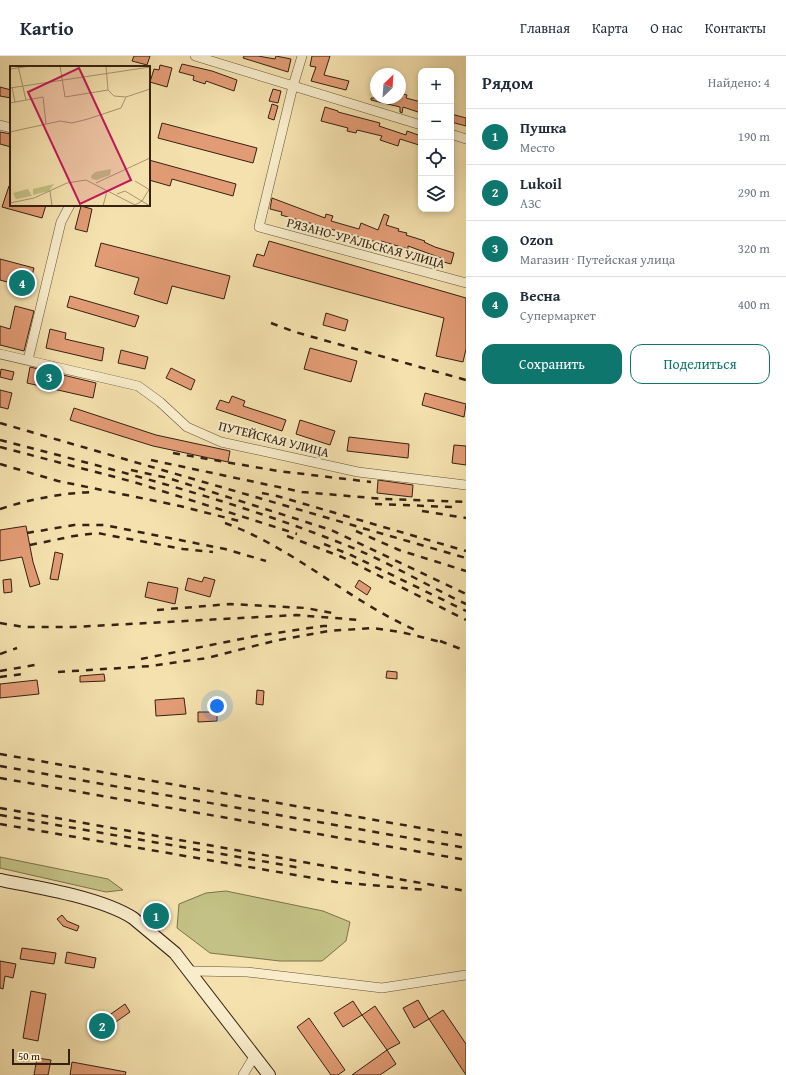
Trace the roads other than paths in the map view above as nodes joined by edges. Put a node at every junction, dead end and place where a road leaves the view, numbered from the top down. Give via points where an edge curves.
1 (195, 56) edge
2 (302, 56) edge
3 (293, 86) junction
4 (418, 124) edge
5 (0, 125) edge
6 (10, 128) edge
7 (454, 135) edge
8 (466, 139) edge
9 (69, 206) edge
10 (466, 283) edge
11 (0, 354) edge
12 (28, 360) junction
13 (466, 485) edge
14 (0, 880) edge
15 (190, 971) junction
16 (466, 975) edge
17 (255, 1055) junction
18 (243, 1075) edge
19 (269, 1075) edge

1 - 3 street
2 - 3 street
3 - 4 street
3 - 10 street, РЯЗАНО-УРАЛЬСКАЯ УЛИЦА via 259,227
5 - 6 street
7 - 8 street
9 - 12 street via 61,222
11 - 12 street, ПУТЕЙСКАЯ УЛИЦА
12 - 13 street, ПУТЕЙСКАЯ УЛИЦА via 138,386 187,427 220,442 358,472
14 - 15 main road via 48,889 127,914 176,953
15 - 16 street via 247,972 382,988
15 - 17 main road
17 - 18 street
17 - 19 main road

